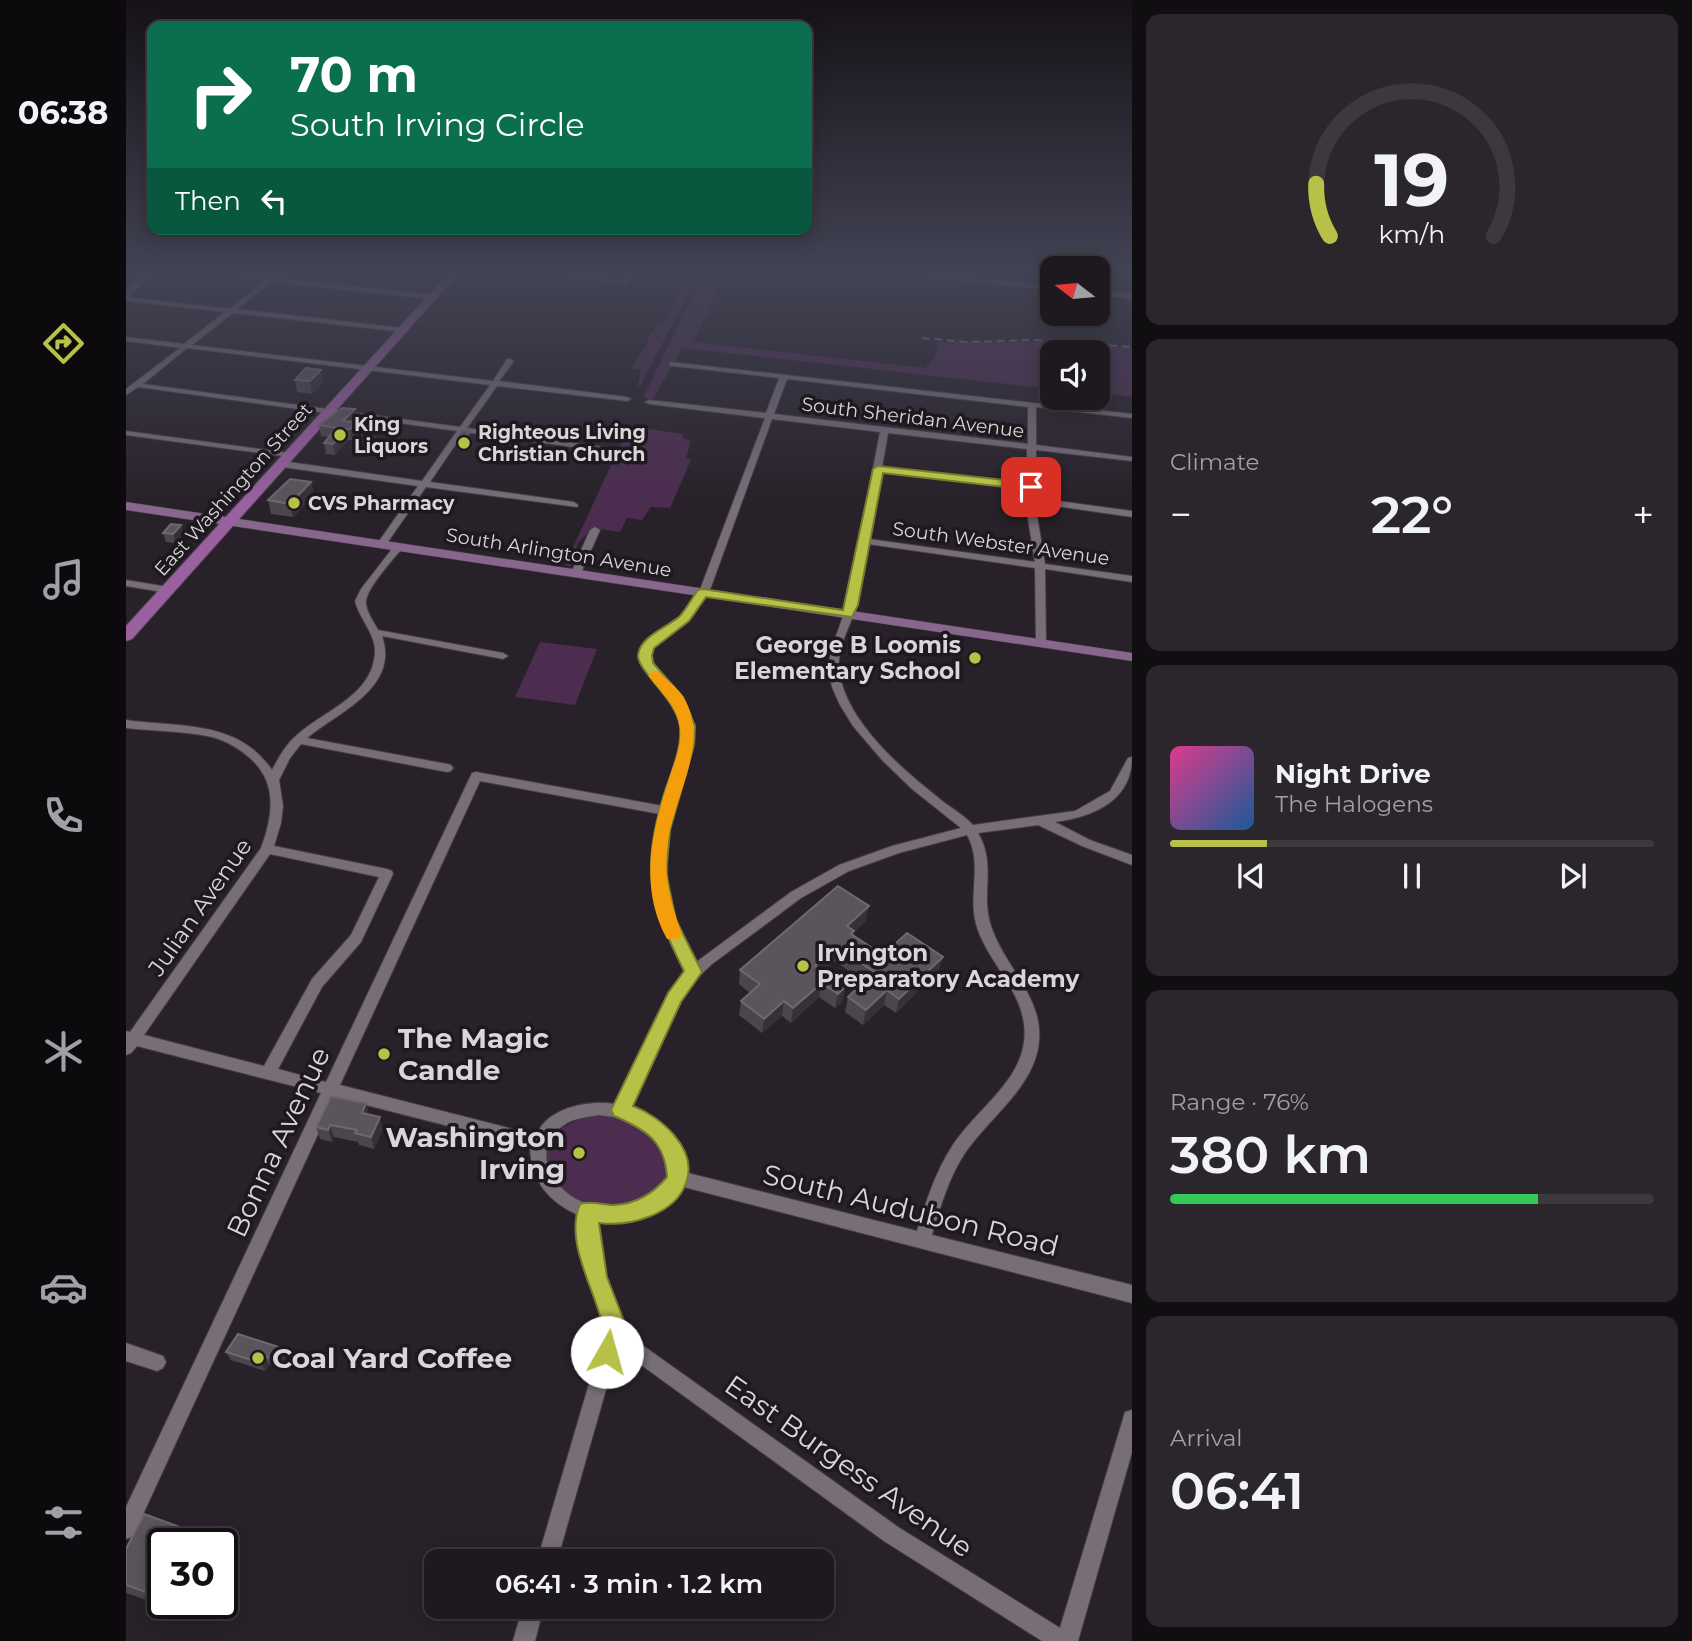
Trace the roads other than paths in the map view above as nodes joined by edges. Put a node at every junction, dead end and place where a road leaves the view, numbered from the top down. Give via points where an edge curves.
1 (179, 351) edge
2 (223, 351) edge
3 (385, 351) edge
4 (510, 361) dead end
5 (673, 364) dead end
6 (369, 368) junction
7 (784, 376) junction
8 (494, 383) junction
9 (136, 385) junction
10 (126, 393) edge
11 (627, 399) dead end
12 (649, 402) dead end
13 (1032, 404) junction
14 (329, 412) junction
15 (768, 416) junction
16 (1132, 416) edge
17 (885, 429) junction
18 (462, 430) junction
19 (126, 433) edge
20 (1030, 447) junction
21 (601, 449) dead end
22 (1132, 459) edge
23 (286, 460) junction
24 (878, 469) junction
25 (424, 484) junction
26 (1031, 487) junction
27 (1031, 500) junction
28 (574, 505) dead end
29 (126, 506) edge
30 (1132, 514) edge
31 (230, 522) junction
32 (595, 530) dead end
33 (865, 541) junction
34 (382, 544) junction
35 (398, 547) junction
36 (1041, 566) junction
37 (576, 573) junction
38 (1132, 579) edge
39 (126, 583) edge
40 (168, 590) junction
41 (703, 593) junction
42 (847, 614) junction
43 (375, 632) junction
44 (126, 636) edge
45 (1041, 643) junction
46 (503, 656) dead end
47 (1132, 657) edge
48 (126, 724) edge
49 (298, 740) junction
50 (1132, 761) edge
51 (447, 768) dead end
52 (273, 780) junction
53 (666, 811) junction
54 (1042, 821) junction
55 (970, 830) junction
56 (267, 849) junction
57 (1132, 860) edge
58 (693, 972) junction
59 (128, 1042) edge
60 (268, 1073) junction
61 (330, 1090) junction
62 (621, 1110) junction
63 (537, 1142) junction
64 (678, 1178) junction
65 (588, 1212) junction
66 (922, 1240) junction
67 (1132, 1294) edge
68 (615, 1326) junction
69 (126, 1352) edge
70 (157, 1362) dead end
71 (1132, 1419) edge
72 (126, 1529) edge
73 (550, 1549) edge
74 (530, 1619) edge
75 (524, 1641) edge
76 (1061, 1641) edge
77 (1067, 1641) edge

1 - 9 street
2 - 6 street
3 - 6 main road, East Washington Street
4 - 8 street
5 - 7 street
6 - 8 street
6 - 14 main road, East Washington Street
7 - 13 street
7 - 15 street
8 - 11 street
8 - 18 street
9 - 10 street
9 - 14 street
12 - 15 street, South Sheridan Avenue
13 - 16 street
13 - 20 street
14 - 18 street
14 - 23 main road, East Washington Street
15 - 17 street, South Sheridan Avenue
15 - 41 street
17 - 20 street, South Sheridan Avenue
17 - 24 street
18 - 21 street
18 - 25 street
19 - 23 street
20 - 22 street, South Sheridan Avenue
20 - 26 street
23 - 25 street
23 - 31 main road, East Washington Street
24 - 26 street
24 - 33 street
25 - 28 street
25 - 34 street
26 - 27 street
27 - 30 street
27 - 36 street
29 - 31 main road, South Arlington Avenue
31 - 34 main road, South Arlington Avenue
31 - 40 main road, East Washington Street
32 - 37 street
33 - 36 street, South Webster Avenue
33 - 42 street
34 - 35 main road, South Arlington Avenue
35 - 37 main road, South Arlington Avenue
35 - 43 street via 361,597 360,606
36 - 38 street, South Webster Avenue
36 - 45 street
37 - 41 main road, South Arlington Avenue
39 - 40 street
40 - 44 main road, East Washington Street
41 - 42 main road, South Arlington Avenue
41 - 53 street via 688,615 653,640 646,653 649,669 673,692 688,728
42 - 45 main road, South Arlington Avenue
42 - 55 street via 834,671 846,706 898,769
43 - 46 street
43 - 49 street via 380,657 369,684 344,709
45 - 47 main road, South Arlington Avenue
48 - 52 street via 187,728 228,738 258,757
49 - 51 street
49 - 52 street
50 - 54 street via 1107,801 1078,815
52 - 56 street, Julian Avenue via 277,816
53 - 58 street via 658,849 658,880 668,920
53 - 61 street, Bonna Avenue via 476,776
54 - 55 street
54 - 57 street
55 - 58 street via 884,852 844,868 796,895
55 - 66 street via 984,872 982,921 1026,1004 1031,1048 1013,1087 977,1125 949,1167
56 - 59 street, Julian Avenue
56 - 60 street via 387,874 356,938 317,983
58 - 62 street via 674,998
59 - 60 street
60 - 61 street
61 - 63 street
61 - 72 street, Bonna Avenue
62 - 63 street via 575,1113 551,1125
62 - 64 street via 643,1119 665,1138 676,1158
63 - 65 street via 544,1179 562,1199
64 - 65 street via 664,1197 637,1211 613,1215
64 - 66 street, South Audubon Road
65 - 68 street via 596,1277
66 - 67 street, South Audubon Road
68 - 73 street
68 - 76 street, East Burgess Avenue via 639,1353 891,1534
69 - 70 street
71 - 77 street
74 - 75 street

